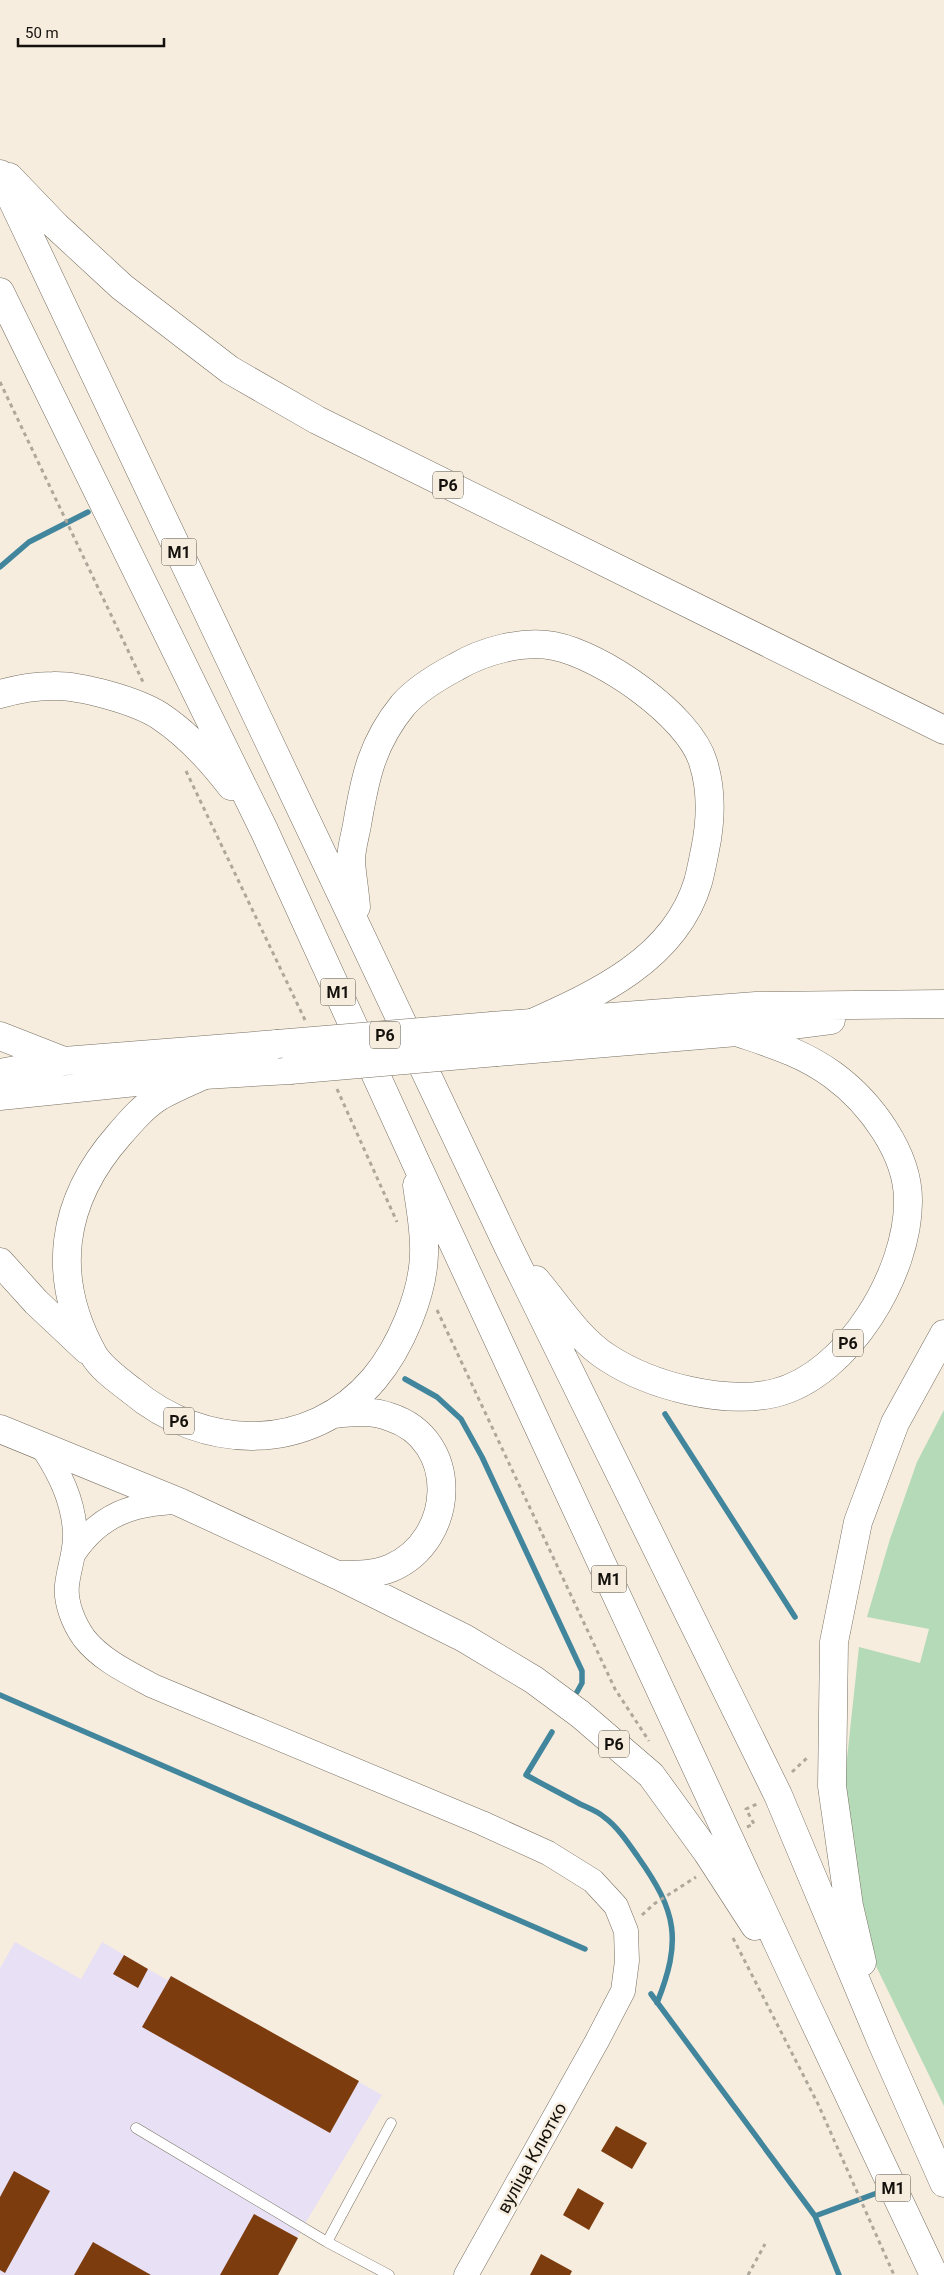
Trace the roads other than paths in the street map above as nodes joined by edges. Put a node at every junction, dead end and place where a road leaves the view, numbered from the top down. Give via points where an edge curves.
1 (0, 168) edge
2 (0, 174) edge
3 (0, 292) edge
4 (0, 694) edge
5 (944, 730) edge
6 (264, 830) junction
7 (359, 929) junction
8 (944, 1005) edge
9 (530, 1024) junction
10 (737, 1032) junction
11 (0, 1036) edge
12 (495, 1039) junction
13 (64, 1061) junction
14 (0, 1073) edge
15 (204, 1075) junction
16 (0, 1096) edge
17 (411, 1154) junction
18 (508, 1246) junction
19 (0, 1262) edge
20 (944, 1334) edge
21 (94, 1356) junction
22 (334, 1414) junction
23 (0, 1429) edge
24 (43, 1448) junction
25 (179, 1502) junction
26 (74, 1553) junction
27 (337, 1575) junction
28 (806, 2004) junction
29 (882, 2043) junction
30 (391, 2123) dead end
31 (136, 2128) dead end
32 (944, 2183) edge
33 (326, 2242) junction
34 (388, 2275) edge
35 (466, 2275) edge
36 (934, 2275) edge

1 - 5 main road, Р6 via 122,288 230,370 343,433
2 - 7 main road, М1
3 - 6 main road, М1
4 - 6 main road via 26,687 56,685 93,691 159,715 194,743
6 - 17 main road, М1
7 - 9 main road, Р6 via 351,860 361,802 369,764 382,735 404,704 425,686 475,656 514,646 553,646 585,656 650,696 682,726 703,761 710,808 706,842 698,883 681,918 653,954 633,971 587,998
7 - 18 main road, М1
8 - 9 main road, Р6 via 756,1006
8 - 10 main road, Р6
9 - 12 main road, Р6
10 - 12 main road, Р6
10 - 18 main road, Р6 via 801,1054 835,1076 870,1109 891,1141 904,1170 908,1199 906,1227 898,1259 866,1323 827,1365 806,1380 776,1393 745,1397 713,1395 637,1374 607,1358 588,1342
11 - 13 main road, Р6
12 - 13 main road, Р6, bridge via 277,1044
12 - 15 main road, Р6, bridge via 290,1070
13 - 14 main road, Р6
15 - 16 main road, Р6
15 - 21 main road, Р6 via 159,1097 132,1119 90,1174 73,1210 66,1270 73,1306
17 - 22 main road, Р6 via 425,1252 422,1279 393,1352 361,1394
17 - 28 main road, М1
18 - 29 main road, М1 via 778,1795
19 - 21 main road, Р6 via 36,1302
20 - 29 main road via 895,1423 858,1522 834,1642 832,1786 848,1906
21 - 22 main road, Р6 via 163,1414 196,1428 231,1435 284,1434
22 - 27 main road, Р6 via 366,1411 410,1426 427,1443 438,1462 443,1485 441,1507 431,1533 412,1555 369,1575
23 - 24 main road, Р6
24 - 25 main road, Р6
24 - 26 street, вуліца Клютко via 71,1502
25 - 26 street via 154,1502 116,1514 86,1536
25 - 27 main road, Р6
26 - 35 street, вуліца Клютко via 67,1586 71,1616 85,1639 112,1663 153,1686 548,1853 594,1881 616,1906 626,1931 623,1991
27 - 28 main road, Р6 via 464,1638 534,1680 580,1714 651,1775 702,1864
28 - 36 main road, М1
29 - 32 main road, М1
30 - 33 lane
31 - 33 lane
33 - 34 lane

